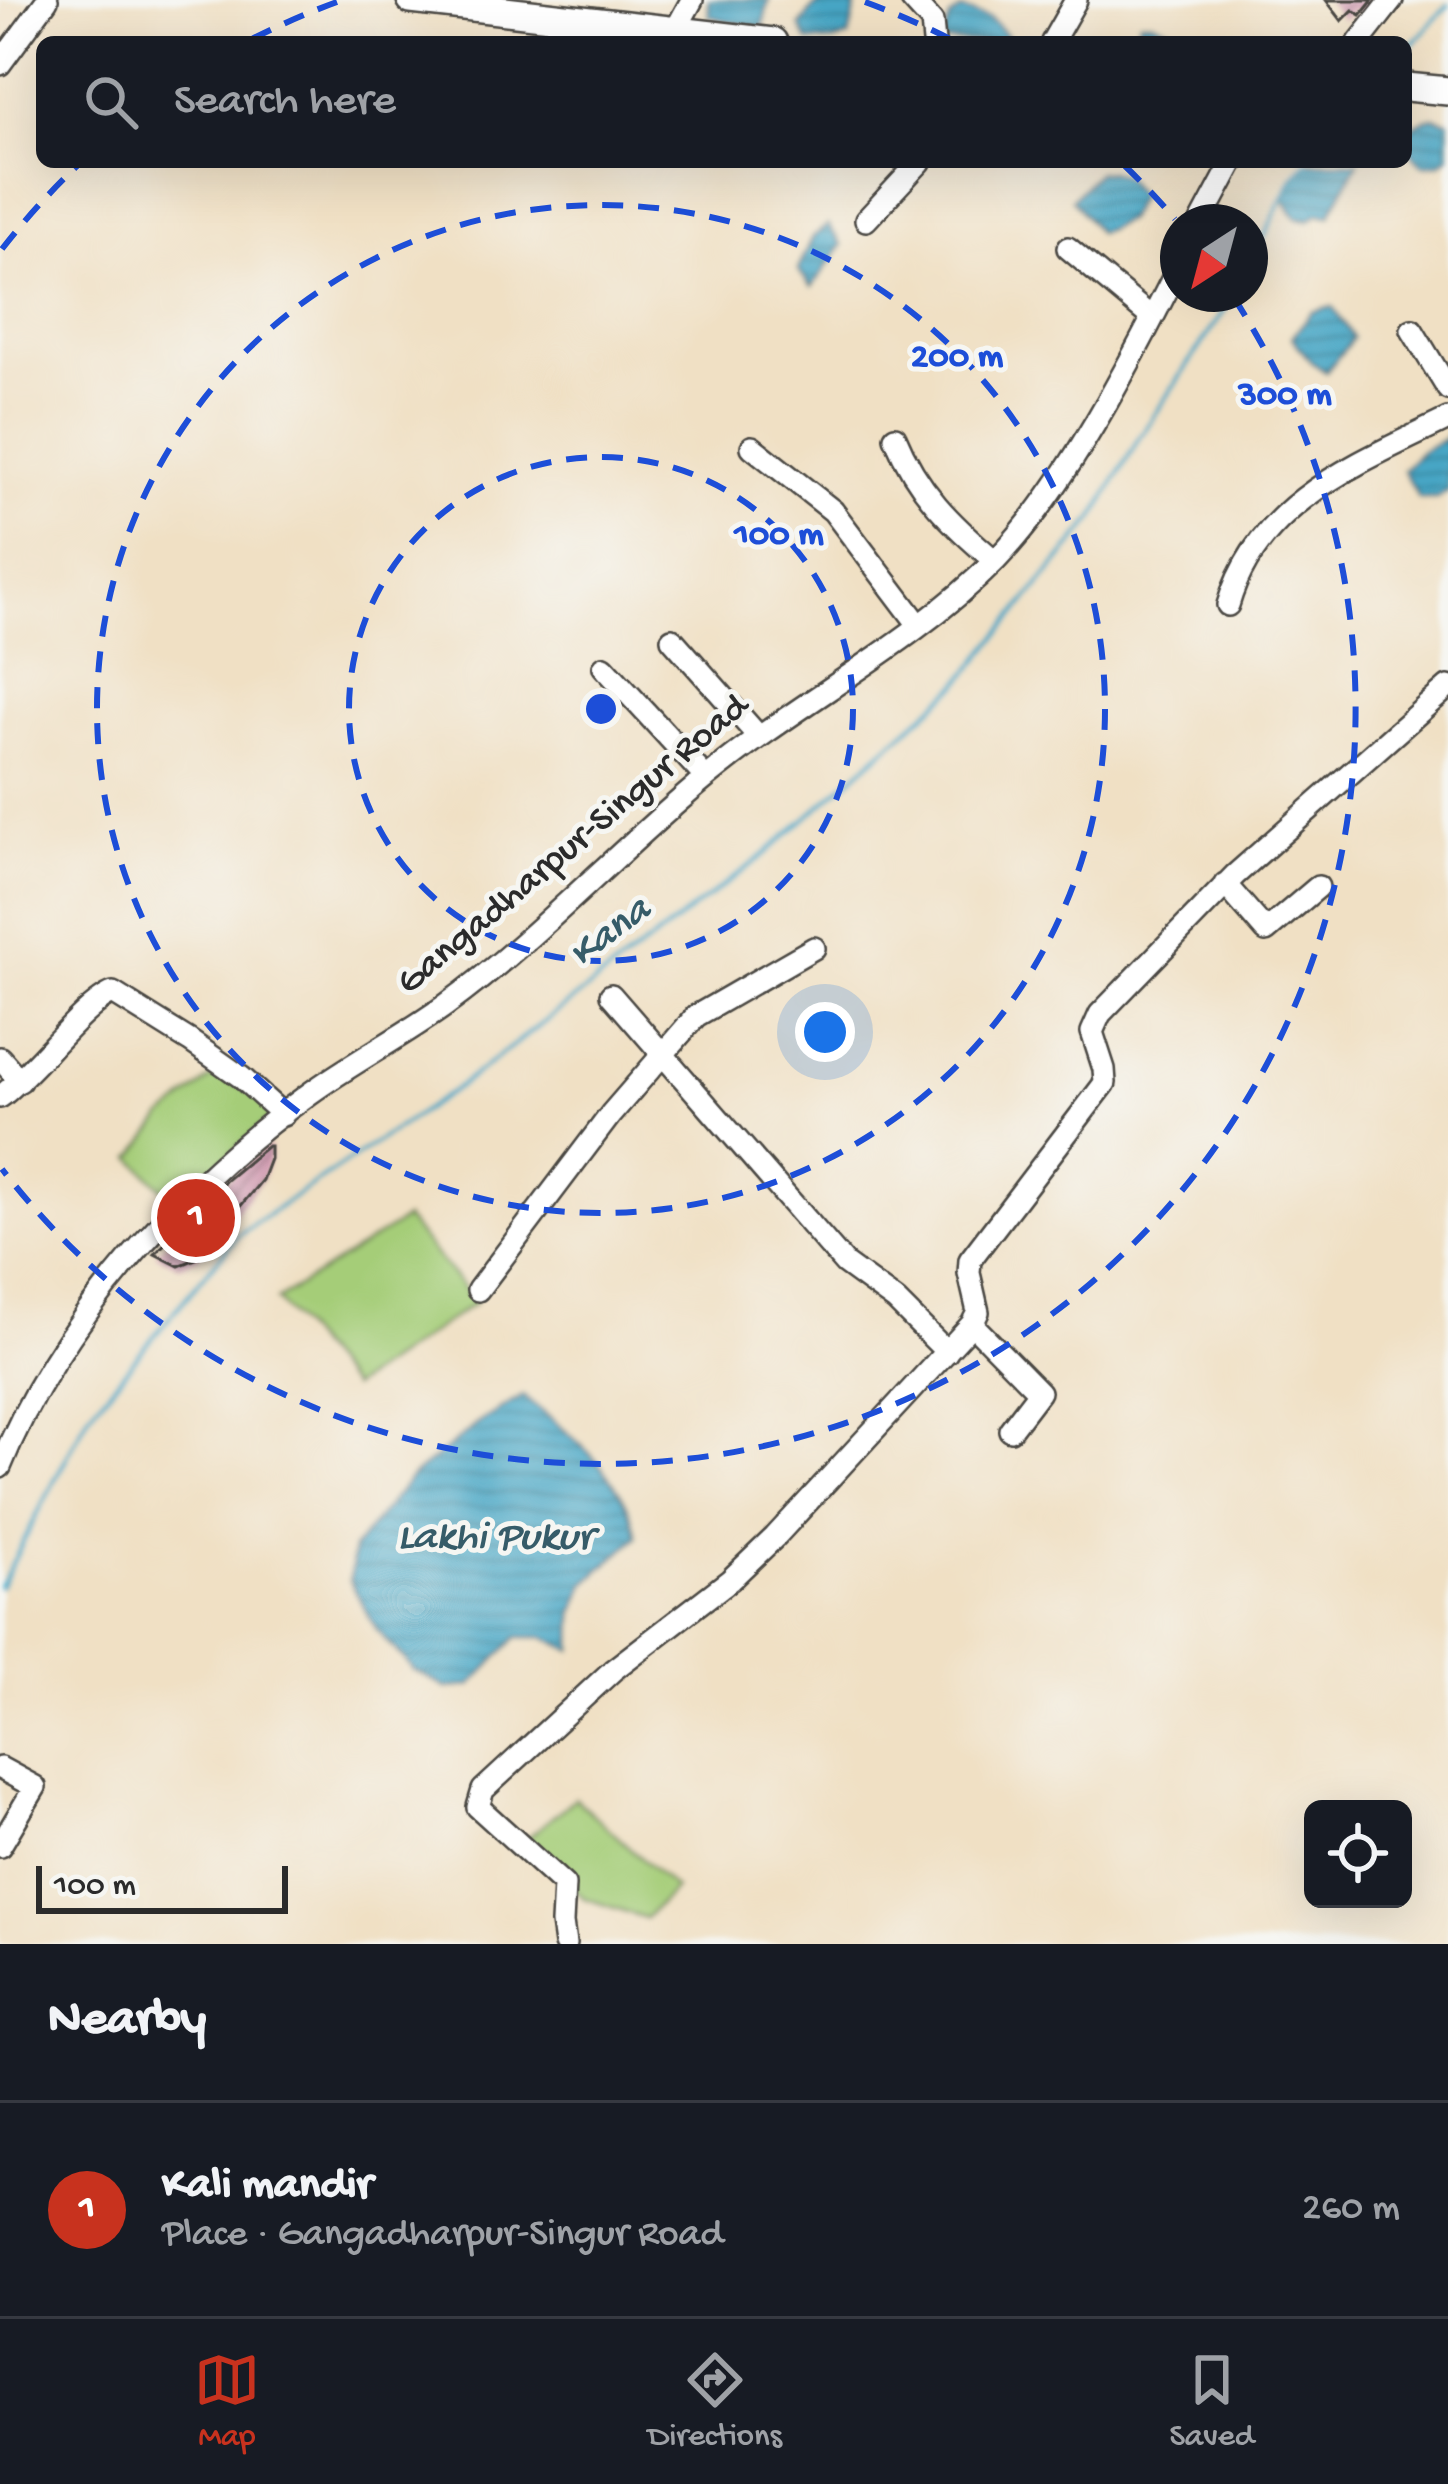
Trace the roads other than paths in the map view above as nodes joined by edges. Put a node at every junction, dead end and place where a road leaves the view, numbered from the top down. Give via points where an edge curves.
1 (47, 0) edge
2 (411, 0) edge
3 (692, 0) edge
4 (913, 0) edge
5 (1076, 0) edge
6 (1392, 0) edge
7 (467, 3) edge
8 (676, 29) junction
9 (728, 36) edge
10 (933, 36) edge
11 (1055, 36) edge
12 (1364, 36) edge
13 (0, 64) edge
14 (1412, 88) edge
15 (1448, 91) edge
16 (914, 168) edge
17 (1230, 168) edge
18 (1211, 204) edge
19 (866, 220) dead end
20 (1068, 248) dead end
21 (1160, 303) edge
22 (1152, 318) junction
23 (1412, 330) dead end
24 (1448, 389) edge
25 (1448, 419) edge
26 (895, 437) dead end
27 (752, 447) dead end
28 (995, 561) junction
29 (1228, 605) dead end
30 (919, 625) junction
31 (672, 639) dead end
32 (604, 667) dead end
33 (1448, 687) edge
34 (758, 737) junction
35 (706, 778) junction
36 (1226, 884) junction
37 (1318, 887) dead end
38 (814, 949) dead end
39 (611, 995) dead end
40 (663, 1054) junction
41 (0, 1058) edge
42 (20, 1081) junction
43 (0, 1096) edge
44 (283, 1115) junction
45 (478, 1290) dead end
46 (972, 1324) junction
47 (947, 1352) junction
48 (1010, 1430) dead end
49 (0, 1467) edge
50 (0, 1768) edge
51 (0, 1846) edge
52 (565, 1944) edge

1 - 13 street
2 - 7 main road
3 - 8 street
4 - 10 street
5 - 11 street
6 - 12 street
7 - 8 main road
8 - 9 main road
14 - 15 main road
16 - 19 street
17 - 18 street
20 - 22 street
21 - 22 street, Gangadharpur-Singur Road
22 - 28 street, Gangadharpur-Singur Road via 1069,461
23 - 24 street
25 - 29 street via 1286,511 1242,567
26 - 28 street via 937,510
27 - 30 street via 833,511
28 - 30 street, Gangadharpur-Singur Road
30 - 34 street, Gangadharpur-Singur Road
31 - 34 street
32 - 35 street
33 - 36 street
34 - 35 street, Gangadharpur-Singur Road
35 - 44 street, Gangadharpur-Singur Road via 446,1004
36 - 37 street via 1266,931
36 - 46 street via 1095,1022 1105,1083 970,1260 978,1312
38 - 40 street via 707,1008
39 - 40 street
40 - 45 street
40 - 47 street via 845,1264
41 - 42 street
42 - 43 street
42 - 44 street via 113,993 224,1065
44 - 49 street, Gangadharpur-Singur Road via 159,1228 86,1316 19,1420
46 - 47 street
46 - 48 street via 1039,1392
47 - 52 street via 745,1566 614,1670 483,1790 478,1807 564,1885
50 - 51 street via 35,1787

